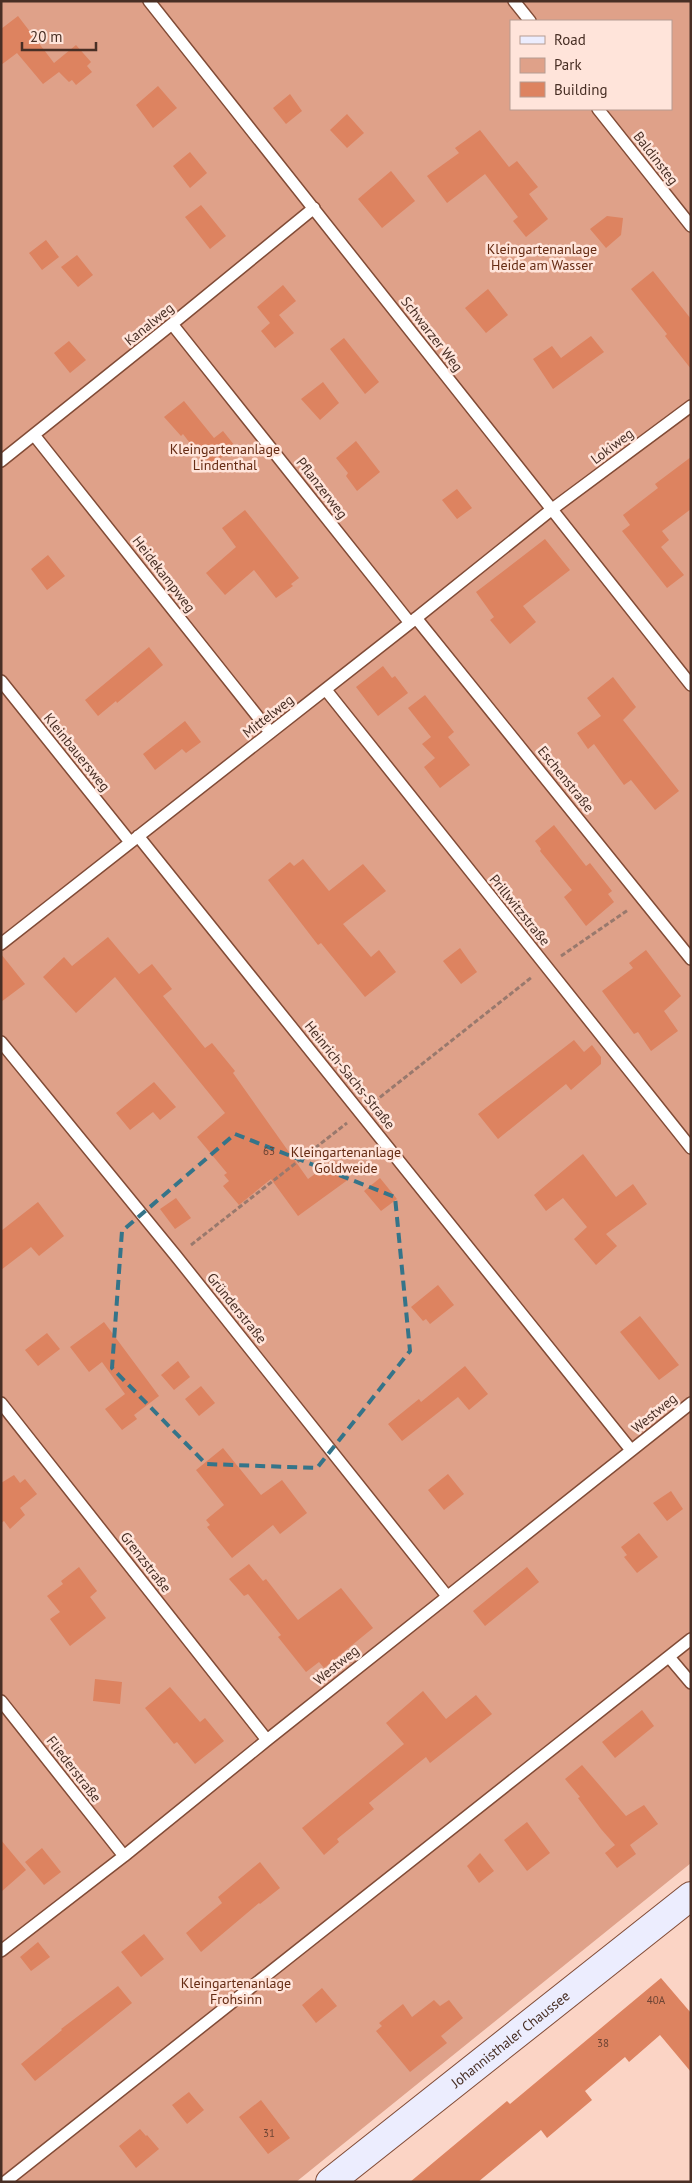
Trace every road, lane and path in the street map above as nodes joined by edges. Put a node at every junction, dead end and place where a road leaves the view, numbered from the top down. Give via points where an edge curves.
1 (149, 1) edge
2 (514, 1) edge
3 (529, 20) edge
4 (599, 110) edge
5 (314, 208) junction
6 (691, 226) edge
7 (172, 324) junction
8 (691, 406) edge
9 (34, 435) junction
10 (1, 461) edge
11 (551, 510) junction
12 (413, 621) junction
13 (1, 681) edge
14 (691, 686) edge
15 (326, 690) junction
16 (270, 732) junction
17 (134, 839) junction
18 (644, 899) junction
19 (1, 944) edge
20 (691, 959) edge
21 (546, 966) junction
22 (1, 1042) edge
23 (361, 1113) junction
24 (691, 1148) edge
25 (176, 1256) junction
26 (691, 1402) edge
27 (1, 1403) edge
28 (631, 1450) junction
29 (447, 1596) junction
30 (691, 1640) edge
31 (670, 1657) junction
32 (691, 1683) edge
33 (1, 1701) edge
34 (266, 1740) junction
35 (124, 1856) junction
36 (691, 1896) edge
37 (1, 1952) edge
38 (5, 2182) edge
39 (330, 2182) edge

1 - 5 lane, Schwarzer Weg
2 - 3 lane
4 - 6 lane, Baldinsteg
5 - 7 lane, Kanalweg
5 - 11 lane, Schwarzer Weg
7 - 9 lane, Kanalweg
7 - 12 lane, Pflanzerweg
8 - 11 lane, Lokiweg
9 - 10 lane, Kanalweg
9 - 16 lane, Heidekampweg
11 - 12 lane, Mittelweg
11 - 14 lane, Schwarzer Weg
12 - 15 lane, Mittelweg
12 - 18 lane, Eschenstraße
13 - 17 lane, Kleinbauersweg
15 - 16 lane, Mittelweg
15 - 21 lane, Prillwitzstraße
16 - 17 lane, Mittelweg
17 - 19 lane, Mittelweg
17 - 23 lane, Heinrich-Sachs-Straße
18 - 20 lane, Eschenstraße
18 - 21 path
21 - 23 path
21 - 24 lane, Prillwitzstraße
22 - 25 lane, Gründerstraße
23 - 25 path
23 - 28 lane, Heinrich-Sachs-Straße
25 - 29 lane, Gründerstraße
26 - 28 lane, Westweg
27 - 34 lane, Grenzstraße
28 - 29 lane, Westweg
29 - 34 lane, Westweg
30 - 31 lane
31 - 32 lane
31 - 38 lane
33 - 35 lane, Fliederstraße
34 - 35 lane, Westweg
35 - 37 lane, Westweg
36 - 39 street, Johannisthaler Chaussee

